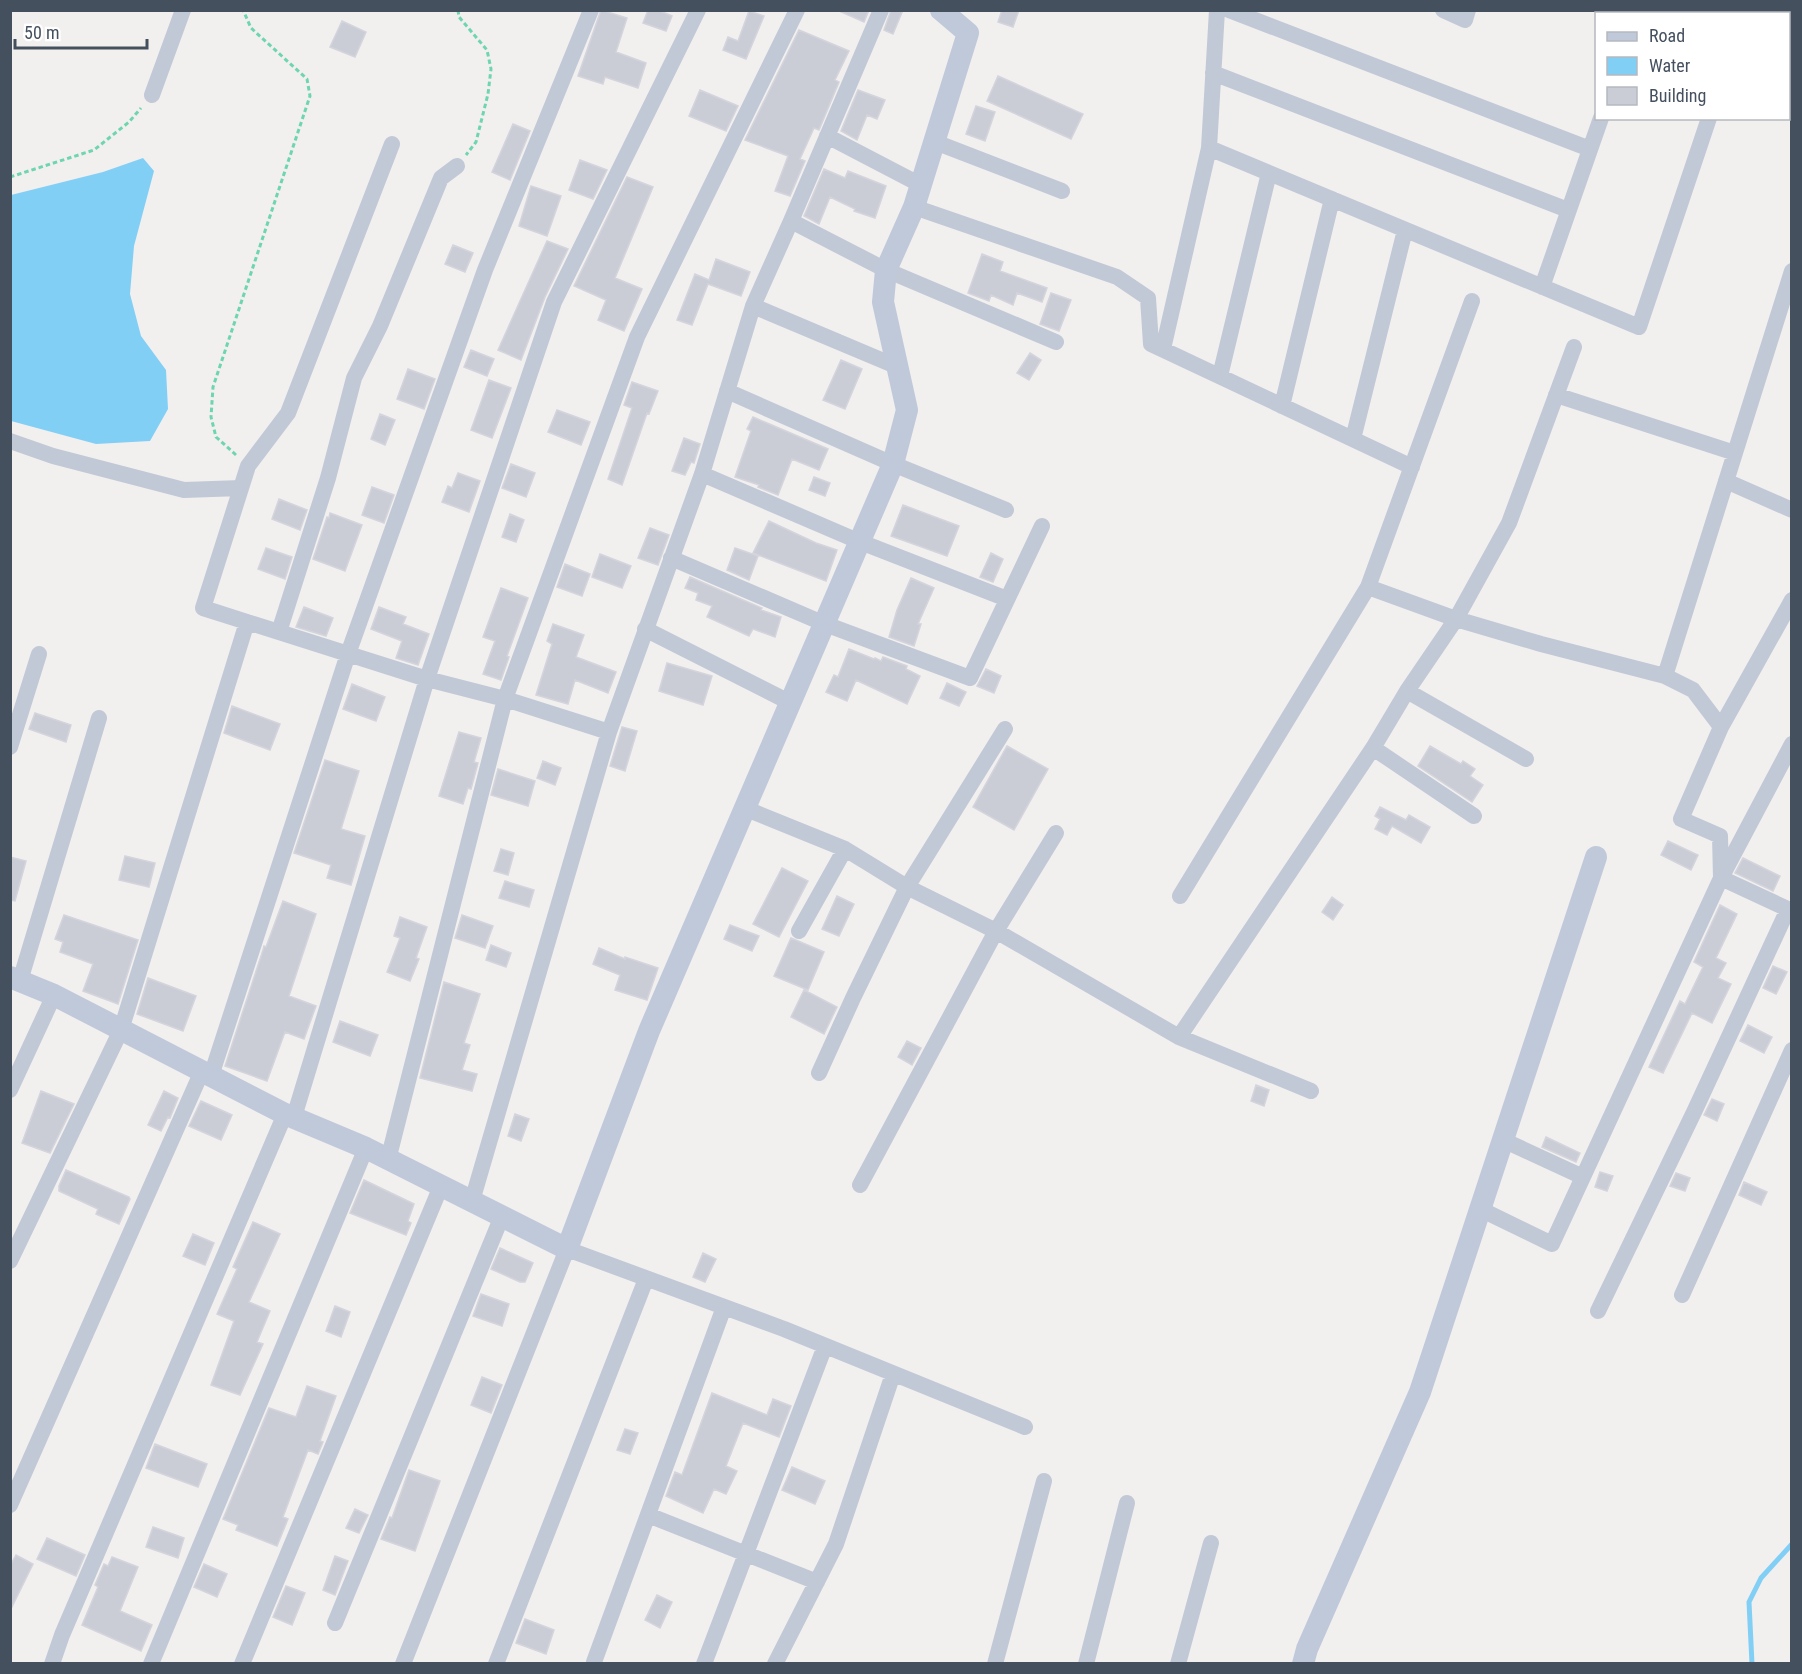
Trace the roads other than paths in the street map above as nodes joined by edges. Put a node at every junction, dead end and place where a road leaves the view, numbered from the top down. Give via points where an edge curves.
1 (183, 10) edge
2 (591, 10) edge
3 (698, 10) edge
4 (797, 10) edge
5 (881, 10) edge
6 (941, 10) edge
7 (1217, 10) edge
8 (1230, 10) edge
9 (1443, 10) edge
10 (1468, 10) edge
11 (1213, 73) junction
12 (152, 95) road end
13 (1600, 120) edge
14 (1708, 120) edge
15 (827, 136) junction
16 (935, 142) junction
17 (392, 144) dead end
18 (1209, 148) junction
19 (1590, 149) junction
20 (457, 166) road end
21 (1269, 173) junction
22 (919, 184) junction
23 (1062, 191) dead end
24 (1332, 199) junction
25 (914, 207) junction
26 (1569, 210) junction
27 (791, 221) junction
28 (1405, 230) junction
29 (886, 270) junction
30 (1791, 271) edge
31 (1542, 286) junction
32 (1472, 301) dead end
33 (753, 306) junction
34 (1786, 308) edge
35 (1056, 342) dead end
36 (1574, 347) dead end
37 (1162, 349) junction
38 (898, 367) junction
39 (1220, 376) junction
40 (728, 391) junction
41 (1556, 395) junction
42 (1282, 406) junction
43 (1353, 439) junction
44 (10, 441) edge
45 (1735, 453) junction
46 (893, 464) junction
47 (1412, 467) junction
48 (702, 474) junction
49 (1726, 481) junction
50 (241, 489) junction
51 (1006, 510) dead end
52 (1791, 510) edge
53 (1042, 526) dead end
54 (858, 541) junction
55 (671, 558) junction
56 (1368, 587) junction
57 (1007, 599) junction
58 (1791, 600) edge
59 (1456, 619) junction
60 (247, 622) junction
61 (825, 624) junction
62 (645, 629) junction
63 (279, 632) junction
64 (39, 654) dead end
65 (348, 654) junction
66 (1665, 676) junction
67 (427, 679) junction
68 (1407, 691) junction
69 (505, 699) junction
70 (791, 703) junction
71 (99, 718) dead end
72 (1721, 727) junction
73 (1005, 729) dead end
74 (609, 732) junction
75 (1791, 744) edge
76 (10, 747) edge
77 (1373, 748) junction
78 (1526, 759) dead end
79 (744, 808) junction
80 (1474, 816) dead end
81 (1056, 833) dead end
82 (845, 849) junction
83 (1596, 857) dead end
84 (1721, 878) junction
85 (907, 887) junction
86 (1180, 896) dead end
87 (1790, 910) edge
88 (799, 931) dead end
89 (996, 931) junction
90 (15, 979) edge
91 (54, 995) junction
92 (121, 1030) junction
93 (1179, 1037) junction
94 (1791, 1050) edge
95 (819, 1073) dead end
96 (207, 1074) junction
97 (10, 1090) edge
98 (1311, 1091) dead end
99 (289, 1116) junction
100 (1503, 1140) junction
101 (366, 1148) junction
102 (388, 1160) junction
103 (1583, 1177) junction
104 (860, 1185) dead end
105 (441, 1186) junction
106 (472, 1201) junction
107 (1480, 1209) junction
108 (502, 1216) junction
109 (567, 1249) junction
110 (10, 1262) edge
111 (646, 1279) junction
112 (1682, 1295) dead end
113 (724, 1307) junction
114 (1599, 1311) dead end
115 (825, 1346) junction
116 (893, 1374) junction
117 (1025, 1427) dead end
118 (1044, 1481) dead end
119 (1127, 1503) dead end
120 (10, 1505) edge
121 (648, 1515) junction
122 (1211, 1544) dead end
123 (746, 1554) junction
124 (817, 1582) junction
125 (335, 1623) dead end
126 (594, 1662) dead end
127 (52, 1664) edge
128 (152, 1664) edge
129 (242, 1664) edge
130 (404, 1664) edge
131 (496, 1664) edge
132 (704, 1664) edge
133 (775, 1664) edge
134 (995, 1664) edge
135 (1086, 1664) edge
136 (1179, 1664) edge
137 (1303, 1664) edge

1 - 12 street
2 - 65 street via 485,270
3 - 67 street via 554,302
4 - 69 street via 637,337
5 - 15 street
6 - 16 street via 968,33
7 - 11 street
8 - 19 street
9 - 10 street via 1465,20
11 - 18 street
11 - 26 street
13 - 19 street
14 - 31 street via 1639,327
15 - 22 street
15 - 27 street
16 - 22 street
16 - 23 street
17 - 50 street via 288,413 248,466
18 - 21 street
18 - 37 street
19 - 26 street
20 - 63 street via 441,178 380,326 354,378 328,478
21 - 24 street
21 - 39 street
22 - 25 street
24 - 28 street
24 - 42 street
25 - 29 street
25 - 37 street via 1117,277 1148,298 1151,344
26 - 31 street
27 - 29 street
27 - 33 street
28 - 31 street
28 - 43 street
29 - 35 street
29 - 38 street via 883,302
30 - 34 street
32 - 47 street
33 - 38 street
33 - 40 street
34 - 45 street
36 - 41 street
37 - 39 street
38 - 46 street via 907,410
39 - 42 street
40 - 46 street
40 - 48 street
41 - 45 street
41 - 59 street via 1509,523
42 - 43 street
43 - 47 street
44 - 50 street via 184,490
45 - 49 street
46 - 51 street
46 - 54 street
47 - 56 street
48 - 54 street
48 - 55 street
49 - 52 street
49 - 66 street
50 - 60 street via 203,608
53 - 57 street
54 - 57 street
54 - 61 street
55 - 61 street
55 - 62 street
56 - 59 street
56 - 86 street
57 - 61 street via 970,678
58 - 72 street
59 - 66 street
59 - 68 street
60 - 63 street
60 - 92 street
61 - 70 street
62 - 70 street
62 - 74 street
63 - 65 street
64 - 76 street
65 - 67 street
65 - 96 street
66 - 72 street via 1693,690
67 - 69 street
67 - 99 street
68 - 77 street
68 - 78 street
69 - 74 street
69 - 102 street
70 - 79 street
71 - 90 street
72 - 84 street via 1681,819 1720,836
73 - 85 street
74 - 106 street
75 - 84 street
77 - 80 street
77 - 93 street
79 - 82 street
79 - 109 street via 649,1031
81 - 89 street
82 - 85 street
82 - 88 street
83 - 100 street
84 - 87 street
84 - 103 street
85 - 89 street
85 - 95 street
87 - 114 street
89 - 93 street
89 - 104 street
90 - 91 street
91 - 92 street
91 - 97 street
92 - 96 street
92 - 110 street
93 - 98 street
94 - 112 street
96 - 99 street
96 - 120 street
99 - 101 street
99 - 127 street
100 - 103 street
100 - 107 street
101 - 102 street
101 - 128 street
102 - 105 street
103 - 107 street via 1552,1244
105 - 106 street
105 - 129 street
106 - 108 street
107 - 137 street via 1420,1392
108 - 109 street
108 - 125 street
109 - 111 street
109 - 130 street
111 - 113 street
111 - 131 street
113 - 115 street
113 - 121 street
115 - 116 street
115 - 123 street
116 - 117 street
116 - 124 street via 836,1544
118 - 134 street
119 - 135 street
121 - 123 street
121 - 126 street
122 - 136 street
123 - 124 street
123 - 132 street
124 - 133 street

